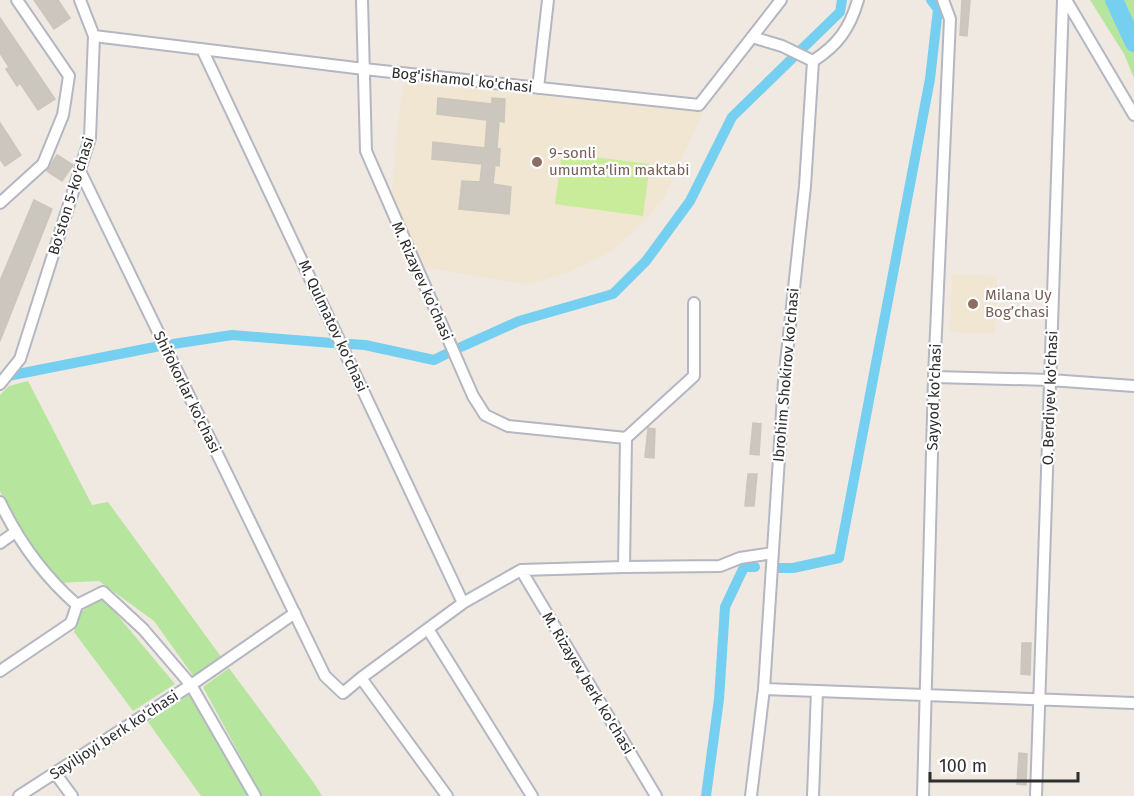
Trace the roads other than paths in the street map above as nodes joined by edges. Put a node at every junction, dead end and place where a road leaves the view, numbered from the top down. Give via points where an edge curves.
1 (17, 0) edge
2 (80, 0) edge
3 (362, 0) edge
4 (548, 0) edge
5 (781, 0) edge
6 (858, 0) edge
7 (944, 0) edge
8 (1065, 0) edge
9 (94, 36) junction
10 (752, 37) junction
11 (202, 49) junction
12 (813, 61) junction
13 (364, 69) junction
14 (538, 88) junction
15 (1134, 115) edge
16 (80, 171) junction
17 (0, 202) edge
18 (694, 303) dead end
19 (934, 377) junction
20 (1050, 380) junction
21 (0, 384) edge
22 (1134, 386) edge
23 (626, 438) junction
24 (0, 502) edge
25 (14, 532) junction
26 (0, 543) edge
27 (773, 553) junction
28 (624, 567) junction
29 (521, 570) junction
30 (463, 603) junction
31 (77, 605) junction
32 (295, 613) junction
33 (428, 629) junction
34 (0, 671) edge
35 (361, 678) junction
36 (191, 685) junction
37 (764, 689) junction
38 (817, 691) junction
39 (926, 695) junction
40 (1040, 700) junction
41 (1134, 703) edge
42 (55, 772) junction
43 (19, 796) edge
44 (72, 796) edge
45 (255, 796) edge
46 (447, 796) edge
47 (532, 796) edge
48 (656, 796) edge
49 (751, 796) edge
50 (813, 796) edge
51 (924, 796) edge
52 (1036, 796) edge

1 - 17 street via 69,76 63,115 43,164
2 - 9 street, Bo'ston 5-ko'chasi
3 - 13 street, M. Rizayev ko'chasi
4 - 14 street
5 - 10 street, Bog'ishamol ko'chasi
6 - 12 street via 842,37
7 - 19 street, Sayyod ko'chasi via 950,19
8 - 15 street
8 - 20 street, O. Berdiyev ko'chasi
9 - 11 street, Bog'ishamol ko'chasi
9 - 16 street, Bo'ston 5-ko'chasi via 90,138
10 - 12 street
10 - 14 street, Bog'ishamol ko'chasi via 699,105
11 - 13 street, Bog'ishamol ko'chasi
11 - 30 street, M. Qulmatov ko'chasi
12 - 27 street, Ibrohim Shokirov ko'chasi via 805,186 783,381
13 - 14 street, Bog'ishamol ko'chasi
13 - 23 street, M. Rizayev ko'chasi via 366,151 473,396 485,415 508,426
16 - 21 street, Bo'ston 5-ko'chasi via 20,359
16 - 32 street, Shifokorlar ko'chasi
18 - 23 street via 694,376
19 - 20 street
19 - 39 street, Sayyod ko'chasi
20 - 22 street
20 - 40 street, O. Berdiyev ko'chasi
23 - 28 street
24 - 25 street
25 - 26 street
25 - 31 street via 52,582
27 - 28 street via 740,558 720,566
27 - 37 street, Ibrohim Shokirov ko'chasi
28 - 29 street
29 - 30 street
29 - 48 street, M. Rizayev berk ko'chasi
30 - 33 street
31 - 34 street via 70,623
31 - 36 street via 103,592 143,629
32 - 35 street, Shifokorlar ko'chasi via 325,676 343,693
32 - 36 street
33 - 35 street
33 - 47 street
35 - 46 street
36 - 42 street, Sayiljoyi berk ko'chasi
36 - 45 street, Sayiljoyi berk ko'chasi
37 - 38 street
37 - 49 street, Ibrohim Shokirov ko'chasi
38 - 39 street
38 - 50 street
39 - 40 street
39 - 51 street, Sayyod ko'chasi
40 - 41 street
40 - 52 street, O. Berdiyev ko'chasi
42 - 43 street, Sayiljoyi berk ko'chasi
42 - 44 street

